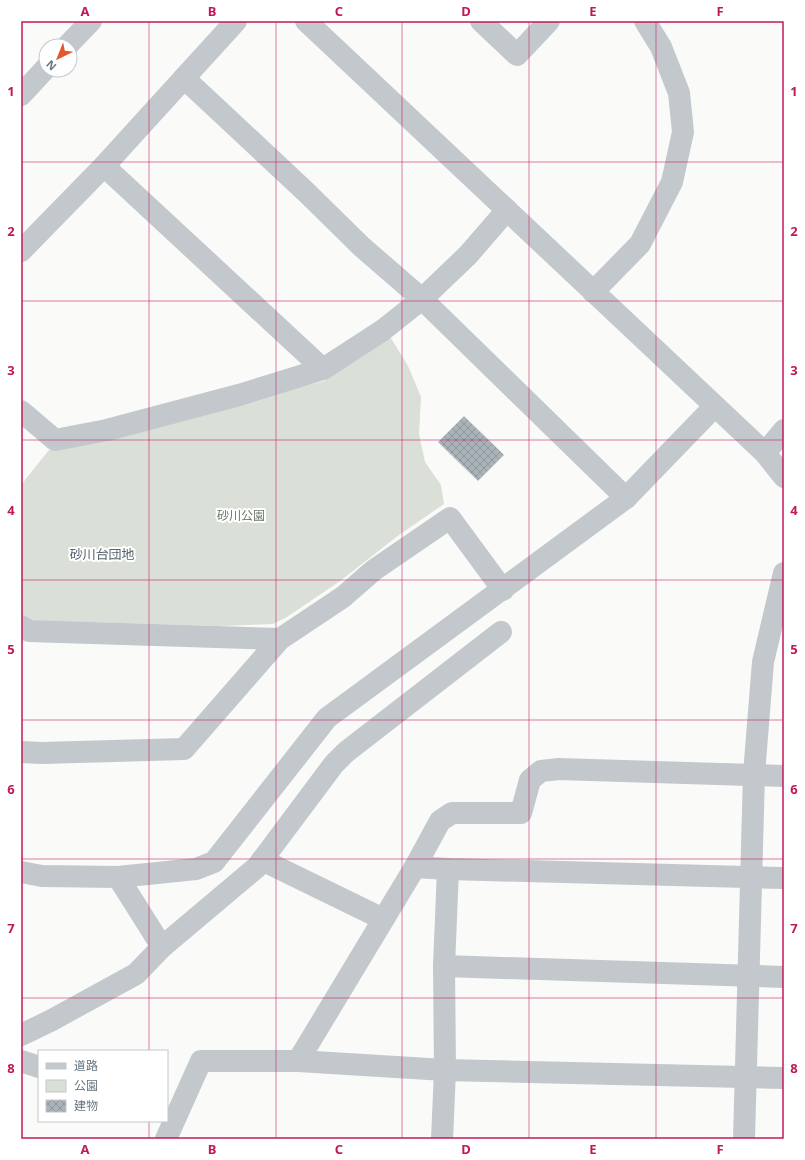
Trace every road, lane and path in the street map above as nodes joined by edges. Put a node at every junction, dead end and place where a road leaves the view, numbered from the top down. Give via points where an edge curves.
1 (91, 21) edge
2 (236, 21) edge
3 (306, 21) edge
4 (481, 21) edge
5 (549, 21) edge
6 (645, 21) edge
7 (75, 38) edge
8 (38, 77) edge
9 (184, 78) junction
10 (21, 95) edge
11 (104, 166) junction
12 (507, 210) junction
13 (21, 251) edge
14 (593, 292) junction
15 (422, 299) junction
16 (323, 369) junction
17 (714, 407) junction
18 (21, 411) edge
19 (784, 430) edge
20 (765, 453) junction
21 (784, 477) edge
22 (626, 498) junction
23 (784, 573) edge
24 (503, 590) junction
25 (21, 626) edge
26 (501, 632) dead end
27 (280, 639) junction
28 (21, 752) edge
29 (754, 774) junction
30 (784, 776) edge
31 (262, 860) junction
32 (415, 867) junction
33 (448, 869) junction
34 (21, 872) edge
35 (751, 876) junction
36 (118, 877) junction
37 (784, 878) edge
38 (383, 919) junction
39 (162, 947) junction
40 (444, 966) junction
41 (748, 976) junction
42 (784, 977) edge
43 (21, 1035) edge
44 (21, 1061) edge
45 (298, 1061) junction
46 (38, 1067) edge
47 (445, 1070) junction
48 (746, 1077) junction
49 (784, 1078) edge
50 (166, 1139) edge
51 (442, 1139) edge
52 (744, 1139) edge

1 - 7 street
2 - 9 street
3 - 12 street
4 - 5 street via 517,55
6 - 14 street via 661,47 677,86 683,132 672,182 640,244
8 - 10 street
9 - 11 street
9 - 15 street
11 - 13 street
11 - 16 street
12 - 14 street
12 - 15 street via 468,255
14 - 17 street
15 - 16 street via 383,330
15 - 22 street
16 - 18 street via 114,428 55,440
17 - 20 street
17 - 22 street
19 - 20 street
20 - 21 street
22 - 24 street
23 - 29 street via 763,662
24 - 27 street via 450,518 374,570 343,597
24 - 36 street via 327,718 214,862 196,869
25 - 27 street via 29,631
26 - 31 street via 346,752 334,764
27 - 28 street via 184,749
29 - 30 street
29 - 32 street via 559,769 541,771 530,780 521,813 452,813 440,821
29 - 35 street
31 - 38 street
31 - 39 street via 258,867
32 - 33 street
32 - 38 street
33 - 35 street
33 - 40 street
34 - 36 street via 42,876
35 - 37 street
35 - 41 street
36 - 39 street
38 - 45 street
39 - 43 street via 136,974
40 - 41 street
40 - 47 street
41 - 42 street
41 - 48 street
44 - 46 street
45 - 47 street
45 - 50 street via 201,1061
47 - 48 street
47 - 51 street
48 - 49 street
48 - 52 street

